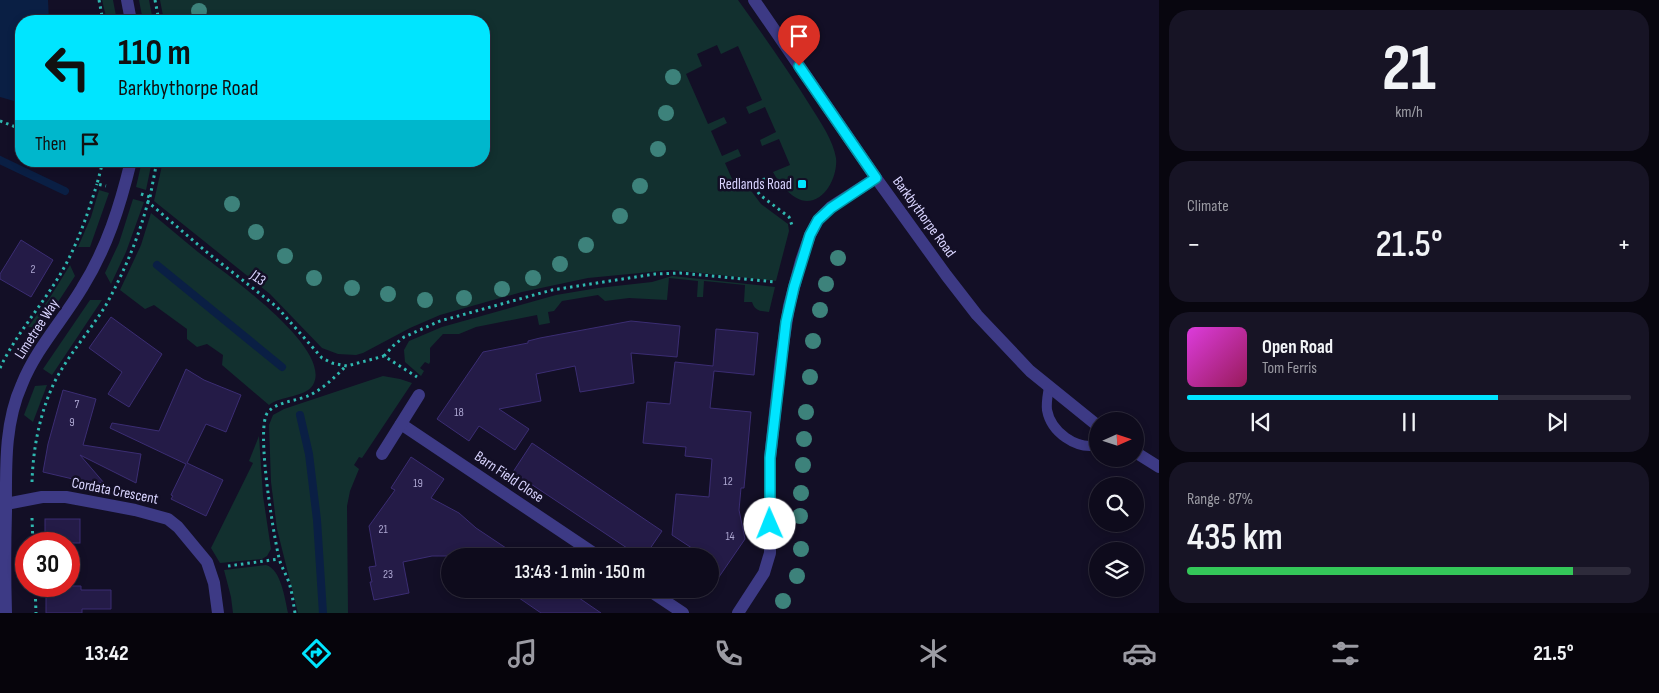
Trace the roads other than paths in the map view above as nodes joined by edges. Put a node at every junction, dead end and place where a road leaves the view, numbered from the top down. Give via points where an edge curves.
1 (127, 0) edge
2 (754, 0) edge
3 (130, 15) edge
4 (130, 167) edge
5 (876, 178) junction
6 (1049, 386) junction
7 (420, 395) dead end
8 (1089, 419) edge
9 (401, 424) junction
10 (1089, 446) edge
11 (382, 454) dead end
12 (1144, 458) edge
13 (1159, 467) edge
14 (6, 504) junction
15 (586, 548) edge
16 (3, 578) edge
17 (660, 598) edge
18 (6, 613) edge
19 (218, 613) edge
20 (683, 613) edge
21 (738, 613) edge

1 - 3 street
2 - 5 street, Barkbythorpe Road
4 - 14 street, Limetree Way via 113,225 87,280 40,350 15,402 8,434
5 - 6 street, Barkbythorpe Road via 978,315 1030,371
5 - 21 street via 831,208 818,220 810,235 786,322 770,458 770,554 764,573
6 - 8 street, Barkbythorpe Road
6 - 10 lane via 1047,410 1051,422 1067,439
7 - 9 street
9 - 11 street
9 - 15 street, Barn Field Close
12 - 13 street
14 - 16 street, Limetree Way
14 - 19 street, Cordata Crescent via 42,497 66,497 164,517 178,527 210,568
16 - 18 street, Limetree Way
17 - 20 street

